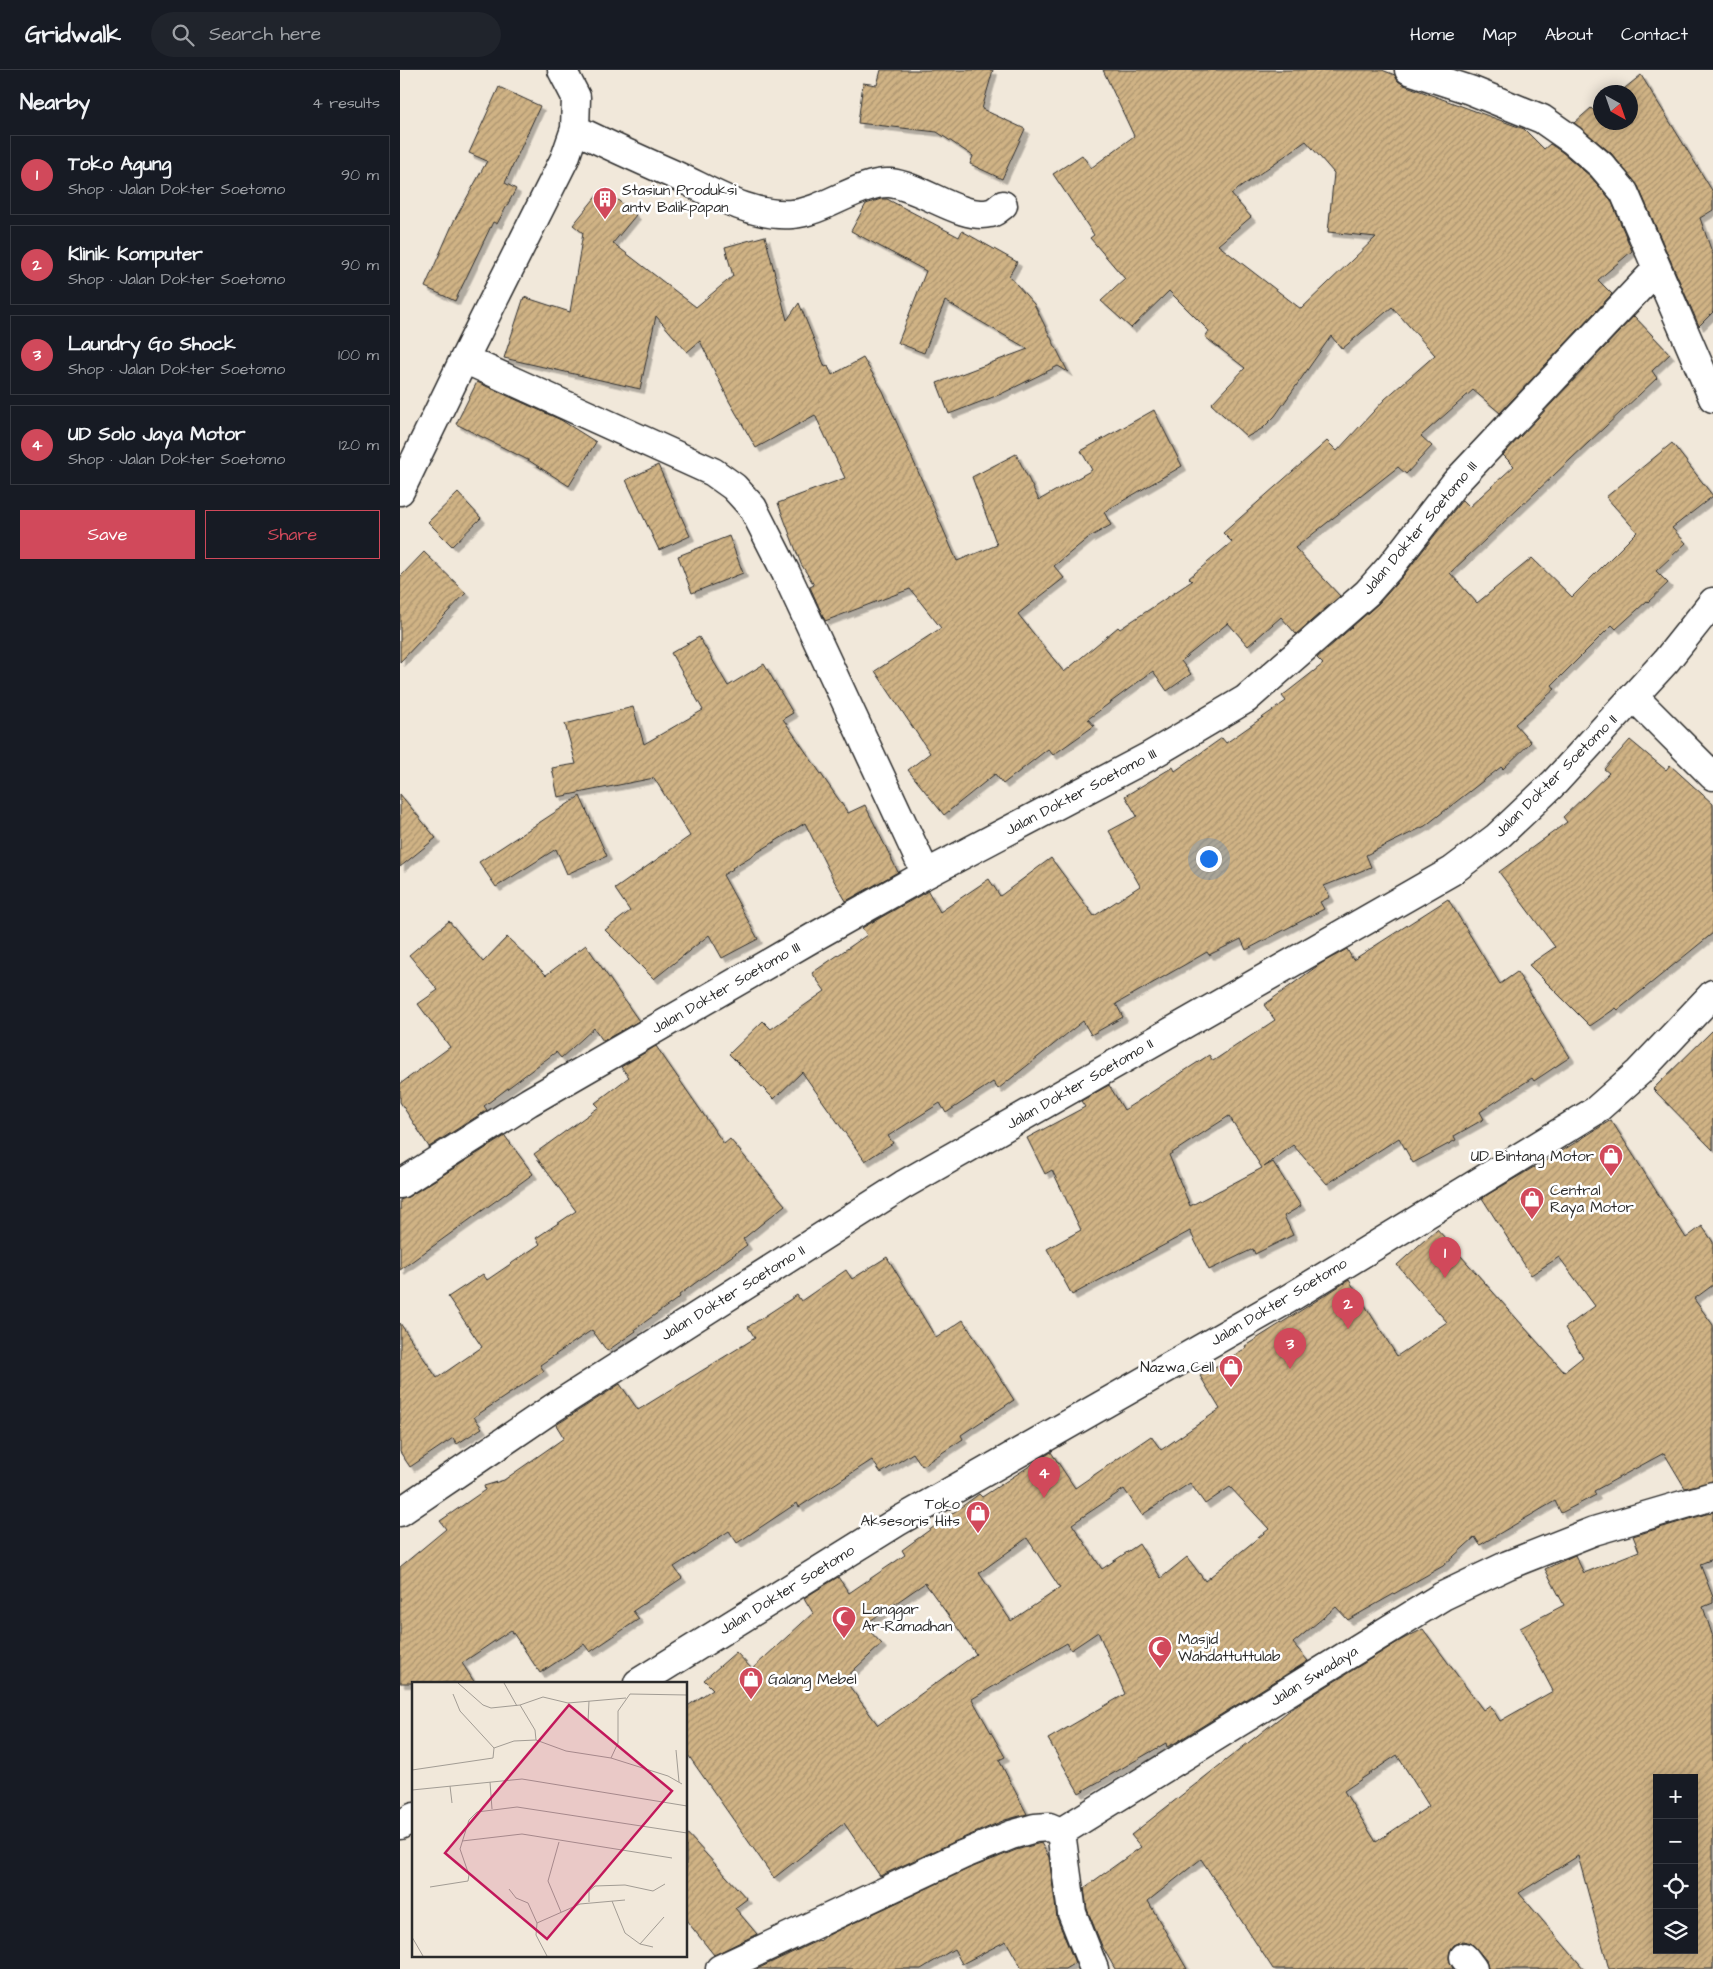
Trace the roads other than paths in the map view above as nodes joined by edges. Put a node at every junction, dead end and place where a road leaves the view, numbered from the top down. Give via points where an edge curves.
1 (562, 70) edge
2 (1409, 70) edge
3 (575, 129) junction
4 (1003, 206) dead end
5 (1657, 269) junction
6 (464, 358) junction
7 (1713, 398) edge
8 (400, 491) edge
9 (1713, 602) edge
10 (1634, 697) junction
11 (1713, 776) edge
12 (926, 874) junction
13 (1713, 994) edge
14 (400, 1184) edge
15 (1713, 1496) edge
16 (400, 1512) edge
17 (640, 1682) edge
18 (412, 1818) edge
19 (400, 1825) edge
20 (1062, 1832) junction
21 (720, 1969) edge
22 (1094, 1969) edge

1 - 3 street via 576,97
2 - 5 street via 1542,119 1572,140 1601,165 1624,192
3 - 4 street via 738,205 768,213 794,214 888,183 905,186 972,214 992,214
3 - 6 street via 565,158
5 - 7 street
5 - 12 street, Jalan Dokter Soetomo III via 1455,483 1392,566 1367,593 1246,699 1148,757
6 - 8 street
6 - 12 street via 713,472 734,487 753,508
9 - 10 street, Jalan Dokter Soetomo II
10 - 11 street
10 - 16 street, Jalan Dokter Soetomo II via 1555,782 1497,836 1452,870 903,1185 561,1402
12 - 14 street, Jalan Dokter Soetomo III via 529,1102
13 - 17 street, Jalan Dokter Soetomo via 1639,1072 1595,1111 1288,1299 897,1522
15 - 20 street, Jalan Swadaya via 1594,1531 1508,1564 1443,1596
18 - 19 street
20 - 21 street via 1049,1827 1010,1835
20 - 22 street via 1072,1913

